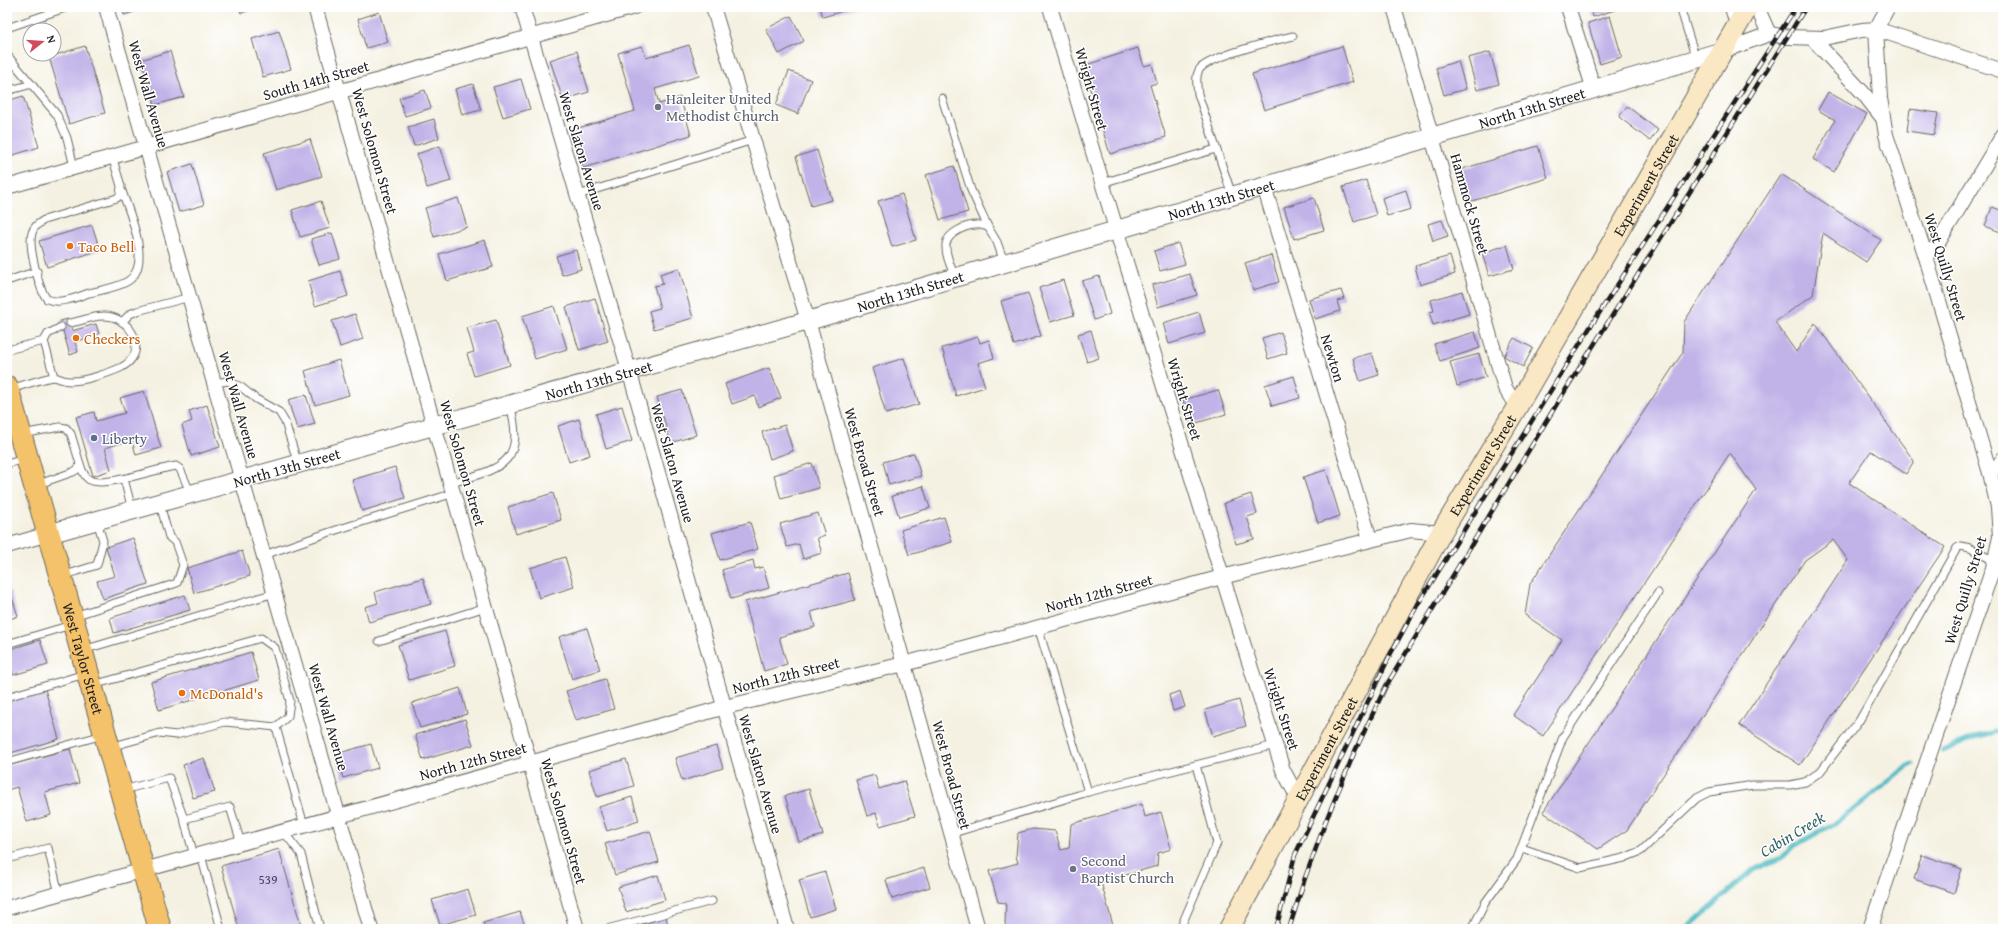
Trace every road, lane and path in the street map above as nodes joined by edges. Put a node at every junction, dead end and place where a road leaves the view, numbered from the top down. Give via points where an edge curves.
1 (68, 7) edge
2 (106, 7) edge
3 (315, 7) edge
4 (522, 7) edge
5 (634, 7) edge
6 (713, 7) edge
7 (1050, 7) edge
8 (1394, 7) edge
9 (1568, 7) edge
10 (1680, 7) edge
11 (1728, 7) edge
12 (1748, 7) edge
13 (1757, 7) edge
14 (1888, 7) edge
15 (7, 28) edge
16 (1876, 29) junction
17 (1735, 30) junction
18 (1769, 34) junction
19 (1293, 36) dead end
20 (531, 37) junction
21 (1812, 38) junction
22 (1723, 51) junction
23 (7, 55) edge
24 (1696, 59) junction
25 (2003, 71) edge
26 (32, 84) junction
27 (1594, 90) junction
28 (7, 91) edge
29 (340, 91) junction
30 (942, 98) dead end
31 (1884, 119) junction
32 (2003, 135) edge
33 (1433, 136) junction
34 (753, 140) junction
35 (147, 146) junction
36 (1216, 149) junction
37 (112, 156) junction
38 (74, 167) junction
39 (1102, 183) junction
40 (1264, 186) junction
41 (7, 187) edge
42 (122, 191) junction
43 (578, 194) junction
44 (1232, 195) junction
45 (988, 227) junction
46 (1115, 230) junction
47 (1924, 254) junction
48 (1004, 263) junction
49 (37, 271) junction
50 (955, 278) junction
51 (7, 281) edge
52 (190, 297) junction
53 (808, 321) junction
54 (122, 322) junction
55 (70, 323) dead end
56 (62, 327) dead end
57 (44, 341) junction
58 (7, 350) edge
59 (629, 370) junction
60 (54, 377) junction
61 (214, 383) junction
62 (7, 388) edge
63 (510, 404) junction
64 (1517, 407) junction
65 (14, 426) edge
66 (434, 426) junction
67 (2003, 459) edge
68 (17, 461) edge
69 (80, 464) junction
70 (298, 464) junction
71 (1990, 473) junction
72 (124, 479) junction
73 (243, 480) junction
74 (34, 486) junction
75 (452, 488) junction
76 (191, 495) junction
77 (160, 503) junction
78 (133, 511) junction
79 (97, 520) junction
80 (1441, 533) junction
81 (48, 534) junction
82 (2002, 537) edge
83 (1370, 539) junction
84 (7, 546) edge
85 (264, 555) junction
86 (1994, 561) junction
87 (60, 577) junction
88 (1222, 577) junction
89 (275, 593) junction
90 (1658, 593) dead end
91 (486, 607) junction
92 (72, 620) junction
93 (1038, 627) junction
94 (379, 641) dead end
95 (7, 644) edge
96 (81, 650) junction
97 (904, 664) junction
98 (89, 680) junction
99 (7, 697) edge
100 (725, 707) junction
101 (276, 727) junction
102 (106, 741) junction
103 (1275, 745) junction
104 (7, 762) edge
105 (530, 763) junction
106 (1196, 765) junction
107 (121, 791) junction
108 (1088, 792) junction
109 (1298, 798) junction
110 (339, 815) junction
111 (184, 819) junction
112 (304, 825) junction
113 (283, 831) junction
114 (950, 834) junction
115 (242, 843) junction
116 (1522, 848) junction
117 (198, 856) junction
118 (7, 859) edge
119 (144, 871) junction
120 (58, 894) junction
121 (712, 901) dead end
122 (7, 908) edge
123 (368, 928) edge
124 (160, 929) edge
125 (221, 929) edge
126 (320, 929) edge
127 (577, 929) edge
128 (607, 929) edge
129 (787, 929) edge
130 (978, 929) edge
131 (1180, 929) edge
132 (1229, 929) edge
133 (1472, 929) edge
134 (1870, 929) edge

1 - 15 lane
2 - 35 street, West Wall Avenue
3 - 29 street, West Solomon Street
4 - 20 street, West Slaton Avenue
5 - 20 street, South 14th Street
6 - 34 street, West Broad Street
7 - 39 street, Wright Street
8 - 33 street, Hammock Street
9 - 27 street
10 - 24 lane
11 - 17 lane
12 - 17 main road, Experiment Street
13 - 18 street
14 - 16 street
16 - 21 street, North 13th Street
16 - 25 street, North 13th Street
16 - 31 street, West Quilly Street via 1880,98
17 - 22 main road, Experiment Street
18 - 21 street, North 13th Street
18 - 22 street, North 13th Street
19 - 36 lane via 1232,52 1200,68 1196,77 1198,94
20 - 29 street, South 14th Street
20 - 43 street, West Slaton Avenue
21 - 31 street, West Quilly Street
22 - 24 street, North 13th Street
22 - 64 main road, Experiment Street
23 - 26 lane
24 - 27 street, North 13th Street
26 - 28 lane
26 - 38 lane via 57,115 67,138
27 - 33 street, North 13th Street
29 - 35 street, South 14th Street
29 - 66 street, West Solomon Street
30 - 45 lane via 971,190
31 - 47 street, West Quilly Street via 1886,135
32 - 47 street via 1935,248
33 - 40 street, North 13th Street
33 - 64 street, Hammock Street via 1505,388
34 - 43 lane
34 - 53 street, West Broad Street
35 - 37 street, South 14th Street
35 - 52 street, West Wall Avenue
36 - 39 lane
36 - 44 lane
37 - 38 street, South 14th Street
37 - 42 lane
38 - 41 street, South 14th Street
39 - 46 street, Wright Street
40 - 44 street, North 13th Street
40 - 83 street, Newton
42 - 49 lane via 117,198 110,201 36,224 30,241
42 - 49 lane via 136,236 139,261 128,281 69,299 52,301 44,295
43 - 59 street, West Slaton Avenue
44 - 46 street, North 13th Street
45 - 48 lane via 997,242
45 - 50 lane via 976,224 951,235 946,244 947,255
46 - 48 street, North 13th Street
46 - 88 street, Wright Street
47 - 71 street, West Quilly Street
48 - 50 street, North 13th Street
49 - 51 lane
50 - 53 street, North 13th Street
52 - 54 lane via 137,311
52 - 61 street, West Wall Avenue
53 - 59 street, North 13th Street
53 - 97 street, West Broad Street
54 - 55 lane via 104,316
54 - 60 lane via 130,328 137,345 130,361 121,367 83,380 71,382
56 - 57 lane via 48,334
57 - 58 lane
57 - 60 lane
59 - 63 street, North 13th Street
59 - 100 street, West Slaton Avenue
60 - 62 lane
61 - 70 lane via 228,381 279,412 285,422
61 - 73 street, West Wall Avenue
62 - 65 main road, West Taylor Street
63 - 66 street, North 13th Street
63 - 75 lane via 516,434 507,461
64 - 80 main road, Experiment Street
65 - 68 main road, West Taylor Street
65 - 69 lane via 66,428 71,434
66 - 70 street, North 13th Street
66 - 75 street, West Solomon Street
67 - 71 street
68 - 74 main road, West Taylor Street
69 - 72 lane via 85,476 92,481
69 - 74 lane via 73,472
70 - 73 street, North 13th Street
71 - 82 street, West Quilly Street
72 - 76 lane via 176,466 180,469
72 - 78 lane
73 - 76 street, North 13th Street
73 - 85 street, West Wall Avenue
74 - 81 main road, West Taylor Street
75 - 85 lane
75 - 91 street, West Solomon Street
76 - 77 street, North 13th Street
77 - 78 street, North 13th Street
77 - 92 lane via 169,537 175,542 183,564 177,583
78 - 79 street, North 13th Street
79 - 81 street, North 13th Street
79 - 87 lane via 102,541 97,565
80 - 83 street, North 12th Street via 1411,530
80 - 109 main road, Experiment Street
81 - 84 street
81 - 87 main road, West Taylor Street
82 - 86 street, West Quilly Street
83 - 88 street, North 12th Street
85 - 89 street, West Wall Avenue
86 - 116 lane via 1970,548 1957,548 1859,721 1820,772 1805,782 1790,785 1753,785 1709,792 1697,798 1641,850 1624,858 1580,868
86 - 134 street, West Quilly Street
87 - 92 main road, West Taylor Street
88 - 93 street, North 12th Street
88 - 103 street, Wright Street
89 - 96 lane
89 - 110 street, West Wall Avenue
90 - 116 lane via 1563,738
91 - 94 lane
91 - 105 street, West Solomon Street
92 - 95 lane
92 - 96 main road, West Taylor Street
93 - 97 street, North 12th Street
93 - 108 lane
96 - 98 main road, West Taylor Street
97 - 100 street, North 12th Street
97 - 114 street, West Broad Street
98 - 99 lane
98 - 101 lane via 260,638 275,648 290,700 288,716
98 - 102 main road, West Taylor Street
100 - 105 street, North 12th Street
100 - 129 street, West Slaton Avenue
101 - 102 lane via 224,722 176,735 160,733
101 - 112 lane
102 - 104 lane
102 - 107 main road, West Taylor Street
103 - 106 lane
103 - 109 street, Wright Street via 1283,770
105 - 110 street, North 12th Street
105 - 127 street, West Solomon Street
106 - 108 lane
106 - 131 lane via 1217,843
107 - 111 lane via 170,778
107 - 119 main road, West Taylor Street
108 - 114 lane
109 - 132 main road, Experiment Street
110 - 112 street, North 12th Street
110 - 123 street, West Wall Avenue
111 - 115 lane via 230,807
111 - 117 lane
112 - 113 street, North 12th Street
113 - 115 street, North 12th Street
113 - 126 lane via 301,854
114 - 130 street, West Broad Street
115 - 117 street, North 12th Street
116 - 133 lane via 1485,903
117 - 119 street, North 12th Street
117 - 125 lane
118 - 120 lane via 48,848
119 - 120 street, North 12th Street
119 - 124 main road, West Taylor Street
120 - 122 street, North 12th Street
121 - 128 lane

